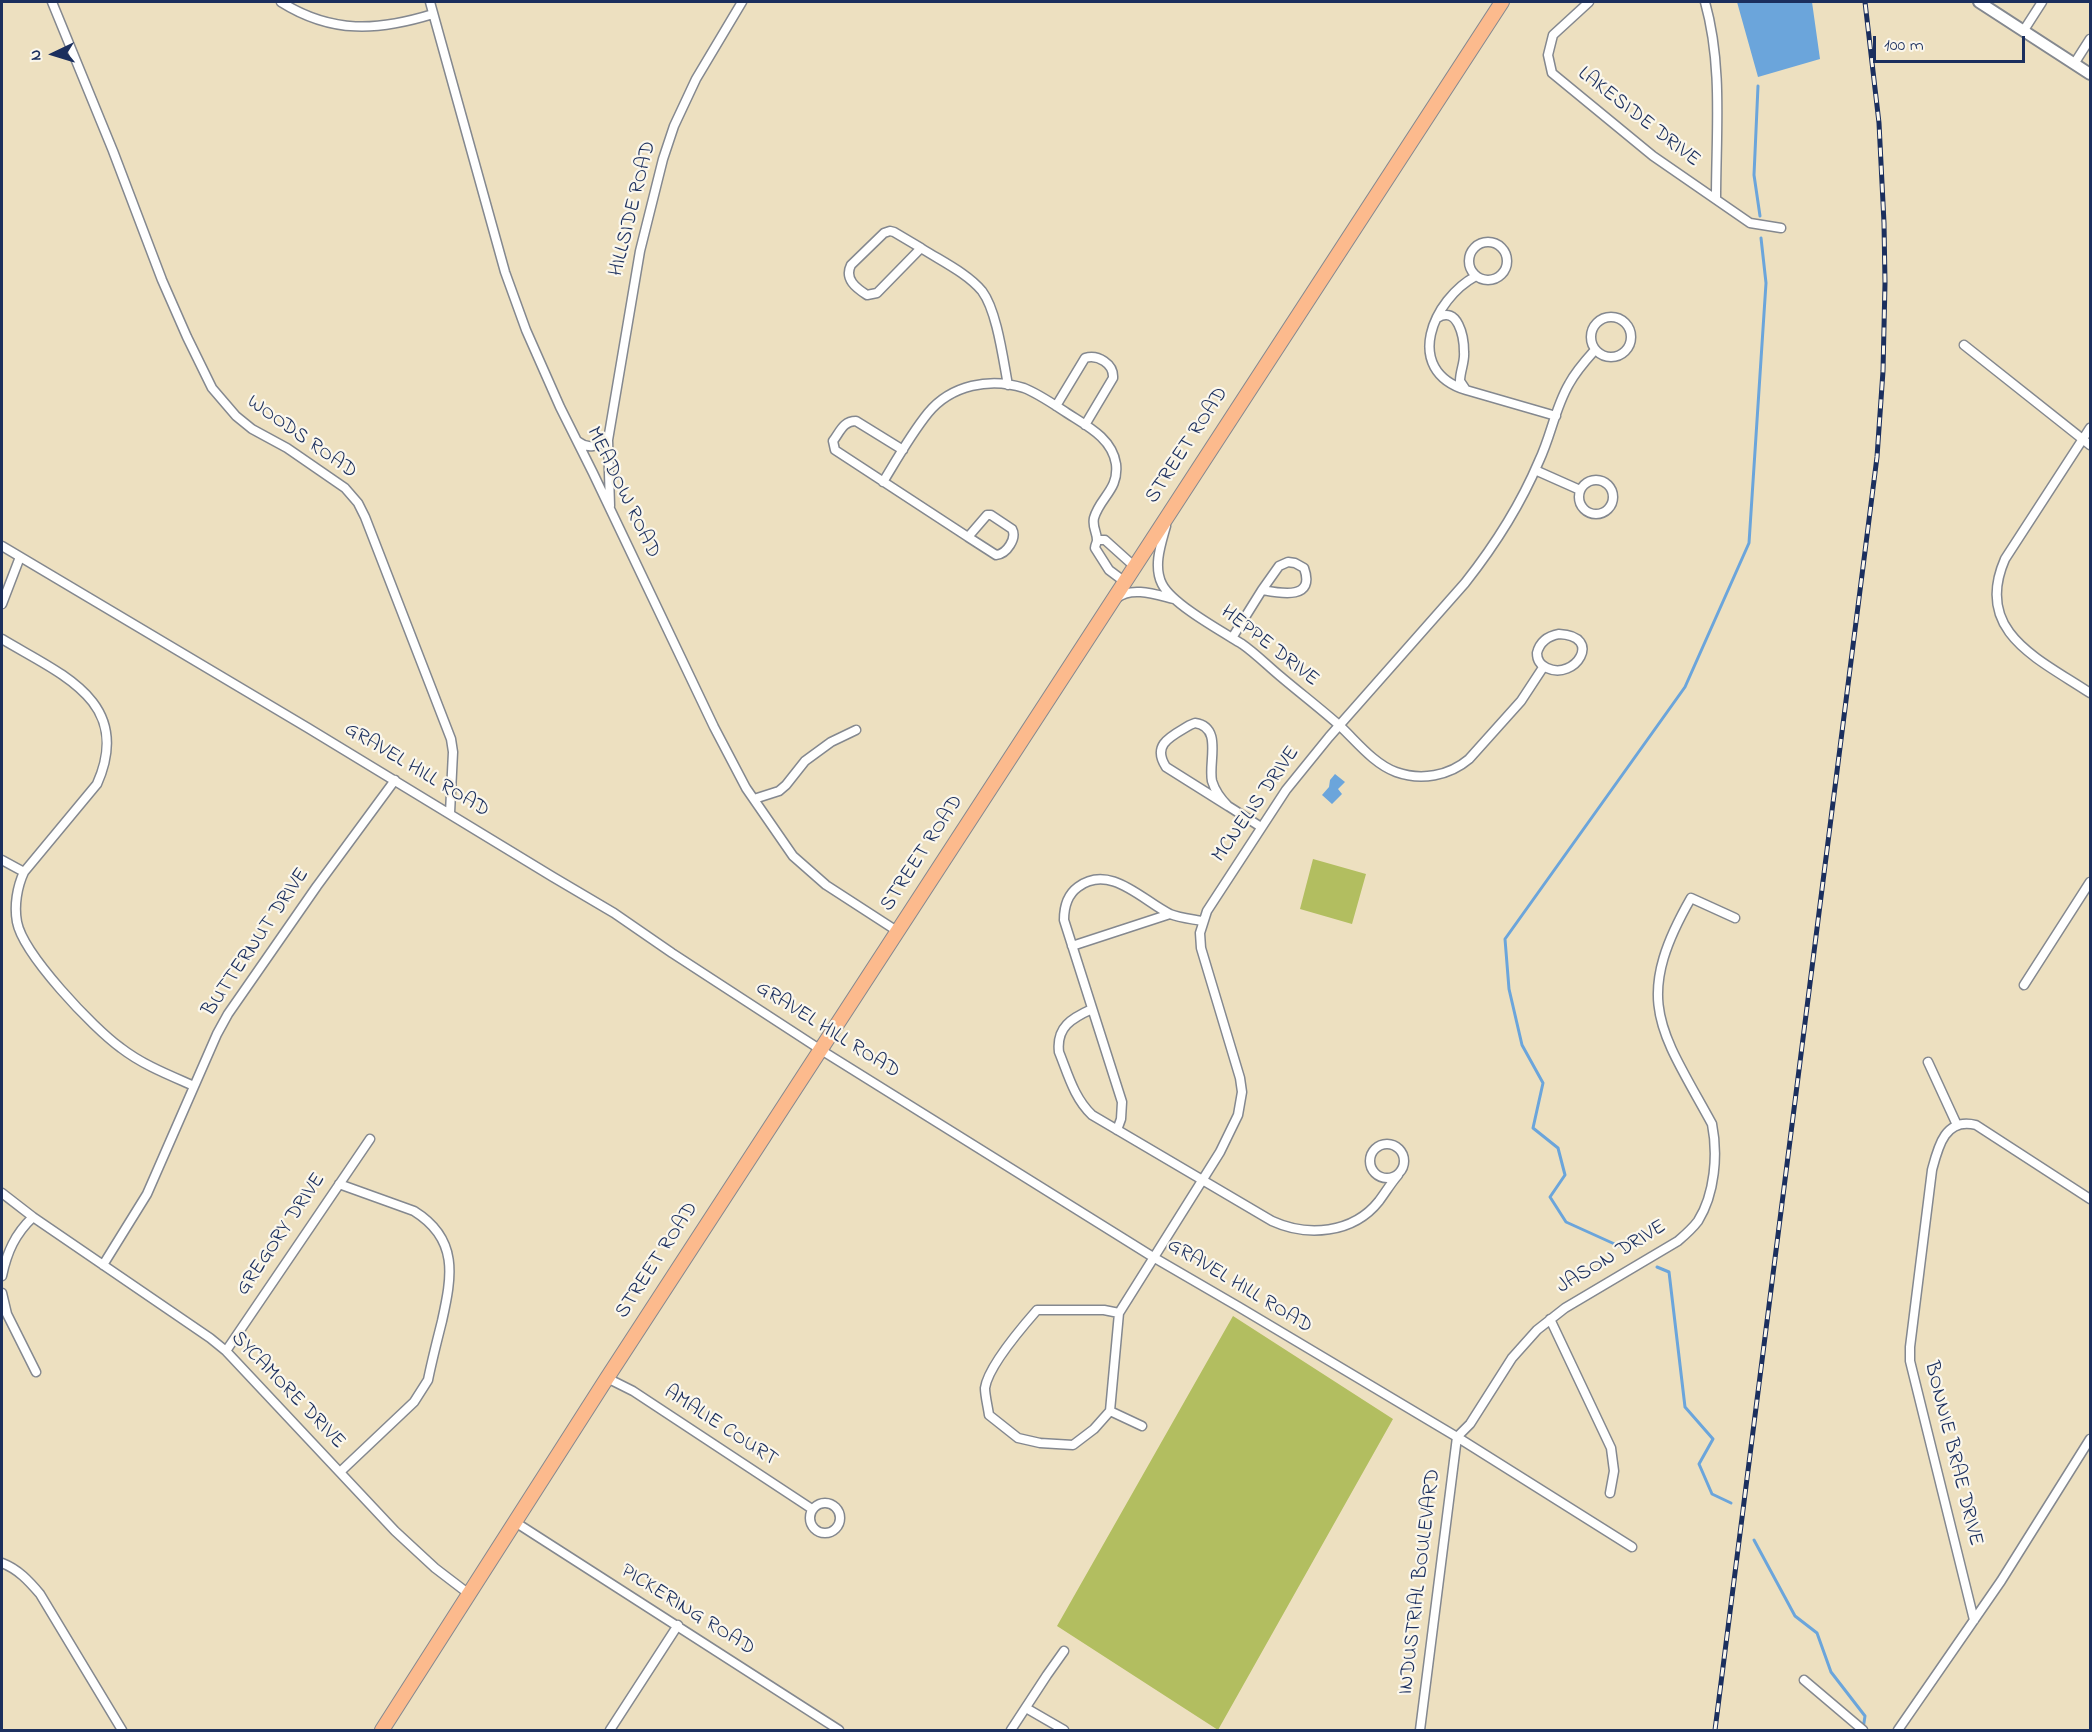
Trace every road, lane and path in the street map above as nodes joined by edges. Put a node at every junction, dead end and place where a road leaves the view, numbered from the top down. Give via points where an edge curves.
1 (52, 2) edge
2 (281, 2) edge
3 (430, 2) edge
4 (741, 2) edge
5 (1502, 2) edge
6 (1589, 2) edge
7 (1705, 2) edge
8 (1979, 2) edge
9 (2042, 2) edge
10 (434, 14) junction
11 (2024, 30) junction
12 (2091, 39) edge
13 (2074, 64) junction
14 (2091, 74) edge
15 (1716, 199) junction
16 (1781, 228) dead end
17 (921, 248) junction
18 (1476, 276) junction
19 (1437, 318) junction
20 (1964, 345) dead end
21 (1594, 351) junction
22 (1008, 384) junction
23 (1466, 390) junction
24 (1056, 406) junction
25 (1556, 416) junction
26 (1085, 425) junction
27 (2091, 428) edge
28 (576, 440) junction
29 (608, 441) junction
30 (2086, 443) edge
31 (903, 450) junction
32 (1535, 470) junction
33 (882, 482) junction
34 (1580, 490) junction
35 (610, 510) junction
36 (1168, 514) junction
37 (968, 537) junction
38 (1097, 540) junction
39 (2, 546) edge
40 (20, 557) junction
41 (1135, 567) junction
42 (1125, 582) junction
43 (1262, 590) junction
44 (1174, 599) junction
45 (2, 604) edge
46 (1107, 608) junction
47 (1232, 638) junction
48 (2, 639) edge
49 (1544, 666) junction
50 (2091, 693) edge
51 (1339, 726) junction
52 (856, 730) dead end
53 (395, 780) junction
54 (754, 799) junction
55 (1228, 806) junction
56 (450, 813) junction
57 (1261, 828) junction
58 (2, 860) edge
59 (24, 872) junction
60 (2091, 882) edge
61 (1170, 914) junction
62 (1736, 918) dead end
63 (1202, 921) junction
64 (897, 931) junction
65 (1072, 946) junction
66 (2024, 985) dead end
67 (1092, 1009) junction
68 (820, 1050) junction
69 (1928, 1062) dead end
70 (194, 1086) junction
71 (1957, 1125) junction
72 (1117, 1130) junction
73 (370, 1139) dead end
74 (1398, 1174) junction
75 (1203, 1180) junction
76 (339, 1184) junction
77 (2, 1193) edge
78 (2091, 1199) edge
79 (33, 1217) junction
80 (1153, 1257) junction
81 (103, 1265) junction
82 (2, 1276) edge
83 (2, 1293) edge
84 (1119, 1313) junction
85 (1550, 1319) junction
86 (225, 1351) junction
87 (36, 1372) dead end
88 (607, 1378) junction
89 (1110, 1411) junction
90 (1142, 1426) dead end
91 (1457, 1437) junction
92 (2091, 1439) edge
93 (340, 1472) junction
94 (1610, 1493) dead end
95 (812, 1509) dead end
96 (515, 1522) junction
97 (1632, 1547) dead end
98 (2, 1563) edge
99 (469, 1594) junction
100 (1974, 1620) junction
101 (678, 1625) junction
102 (1065, 1651) dead end
103 (1804, 1680) dead end
104 (1026, 1707) junction
105 (122, 1731) edge
106 (382, 1731) edge
107 (610, 1731) edge
108 (839, 1731) edge
109 (1011, 1731) edge
110 (1064, 1731) edge
111 (1420, 1731) edge
112 (1863, 1731) edge
113 (1898, 1731) edge

1 - 56 street, WOODS ROAD via 162,280 212,388 252,429 339,483 361,510 451,739
2 - 10 street via 321,20 353,26 392,25
3 - 10 street, MEADOW ROAD
4 - 29 street, HILLSIDE ROAD via 696,79 663,159 640,252
5 - 36 main road, STREET ROAD
6 - 15 street, LAKESIDE DRIVE via 1553,35 1548,55 1552,73 1653,156
7 - 15 street, LAKESIDE DRIVE via 1717,60
8 - 11 street
9 - 11 street
10 - 28 street, MEADOW ROAD via 505,272 526,330
11 - 13 street
12 - 13 street
13 - 14 street
15 - 16 street, LAKESIDE DRIVE via 1750,223
17 - 17 street via 872,295 862,292 848,276 851,265 884,233 894,232
17 - 22 street via 983,292 992,309
18 - 18 street via 1489,280 1505,272 1508,259 1503,248 1485,242 1472,250 1468,263
18 - 19 street via 1456,289
19 - 23 street via 1429,338 1433,364 1446,380
19 - 23 street via 1448,314 1462,334 1461,381
20 - 30 street
21 - 21 street via 1613,356 1627,349 1627,324 1610,318 1597,324 1591,337
21 - 25 street, MCNELIS DRIVE via 1569,384
22 - 24 street via 1036,393
22 - 31 street via 970,386 944,399 927,414
23 - 25 street
24 - 26 street
24 - 26 street via 1085,358 1098,358 1108,365 1113,378
25 - 32 street, MCNELIS DRIVE
26 - 38 street via 1109,446 1116,467 1112,490 1095,515
27 - 30 street
28 - 29 street via 591,447
28 - 35 street, MEADOW ROAD
29 - 35 street, HILLSIDE ROAD
30 - 50 street via 2006,558 1996,586 1996,601 2002,621 2016,642
31 - 33 street
31 - 33 street via 851,421 833,441 835,450
32 - 34 street
32 - 51 street, MCNELIS DRIVE via 1485,558
33 - 37 street
34 - 34 street via 1581,504 1590,513 1602,513 1611,505 1612,492 1605,482 1588,481
35 - 54 street, MEADOW ROAD via 714,728
36 - 41 main road, STREET ROAD
36 - 44 street, HEPPE DRIVE via 1157,567 1162,586
37 - 37 street via 1000,555 1015,532 987,515
38 - 41 street via 1105,540
38 - 42 street via 1095,548 1100,558
39 - 40 street, GRAVEL HILL ROAD
40 - 45 street
40 - 53 street, GRAVEL HILL ROAD
41 - 42 main road, STREET ROAD
42 - 46 main road, STREET ROAD
43 - 43 street via 1296,592 1305,584 1304,568 1295,563 1282,564
43 - 47 street
44 - 46 street, HEPPE DRIVE via 1136,592 1122,594
44 - 47 street, HEPPE DRIVE
46 - 64 main road, STREET ROAD
47 - 51 street, HEPPE DRIVE
48 - 59 street via 81,688 100,714 107,745 97,784
49 - 49 street via 1557,670 1574,665 1582,654 1580,641 1569,634 1544,641 1537,653
49 - 51 street, HEPPE DRIVE via 1521,701 1469,759 1444,774 1424,777 1397,773 1376,760
51 - 57 street, MCNELIS DRIVE via 1286,790
52 - 54 street via 805,761 779,790
53 - 56 street, GRAVEL HILL ROAD
53 - 70 street, BUTTERNUT DRIVE via 243,990 217,1034
54 - 64 street, MEADOW ROAD via 794,856 811,873
55 - 55 street via 1166,767 1161,750 1167,740 1195,723 1208,728 1213,738 1212,781
55 - 57 street
56 - 68 street, GRAVEL HILL ROAD via 614,913
57 - 63 street, MCNELIS DRIVE
58 - 59 street
59 - 70 street via 16,897 16,913 29,951 109,1039 150,1066
60 - 66 street
61 - 63 street
61 - 65 street
61 - 65 street via 1118,883 1087,882 1071,893 1064,910
62 - 85 street, JASON DRIVE via 1691,898 1673,929 1658,975 1662,1029 1712,1124 1715,1138 1705,1208 1678,1241
63 - 75 street via 1203,960 1242,1092 1235,1126
64 - 68 main road, STREET ROAD
65 - 67 street
67 - 72 street via 1122,1101
67 - 72 street via 1062,1028 1059,1052 1084,1107
68 - 80 street, GRAVEL HILL ROAD
68 - 88 main road, STREET ROAD
69 - 71 street
70 - 81 street, BUTTERNUT DRIVE via 147,1194
71 - 78 street via 1976,1125
71 - 100 street, BONNIE BRAE DRIVE via 1940,1144 1932,1170 1910,1361
72 - 75 street
73 - 76 street, GREGORY DRIVE
74 - 74 street via 1404,1163 1402,1152 1391,1143 1380,1144 1370,1158 1373,1171 1382,1178
74 - 75 street via 1370,1210 1345,1225 1319,1231 1283,1226
75 - 80 street
76 - 86 street, GREGORY DRIVE
76 - 93 street via 424,1217 443,1242 451,1277 422,1392
77 - 79 street, SYCAMORE DRIVE
79 - 81 street, SYCAMORE DRIVE
79 - 82 street via 16,1236
80 - 84 street
80 - 91 street, GRAVEL HILL ROAD
81 - 86 street, SYCAMORE DRIVE
83 - 87 street via 7,1314
84 - 89 street
84 - 89 street via 1037,1310 1016,1334 985,1387 989,1415 1017,1438 1040,1443 1072,1444 1094,1429
85 - 91 street, JASON DRIVE via 1512,1358 1470,1424
85 - 94 street via 1611,1448 1614,1471
86 - 93 street, SYCAMORE DRIVE
88 - 95 street, AMALIE COURT via 633,1391
88 - 96 main road, STREET ROAD
89 - 90 street
91 - 97 street, GRAVEL HILL ROAD
91 - 111 street, INDUSTRIAL BOULEVARD
92 - 100 street
93 - 99 street, SYCAMORE DRIVE via 419,1554
96 - 99 main road, STREET ROAD
96 - 101 street, PICKERING ROAD
98 - 105 street via 17,1570 40,1594
99 - 106 main road, STREET ROAD
100 - 113 street
101 - 107 street
101 - 108 street, PICKERING ROAD
102 - 104 street
103 - 112 street
104 - 109 street
104 - 110 street

